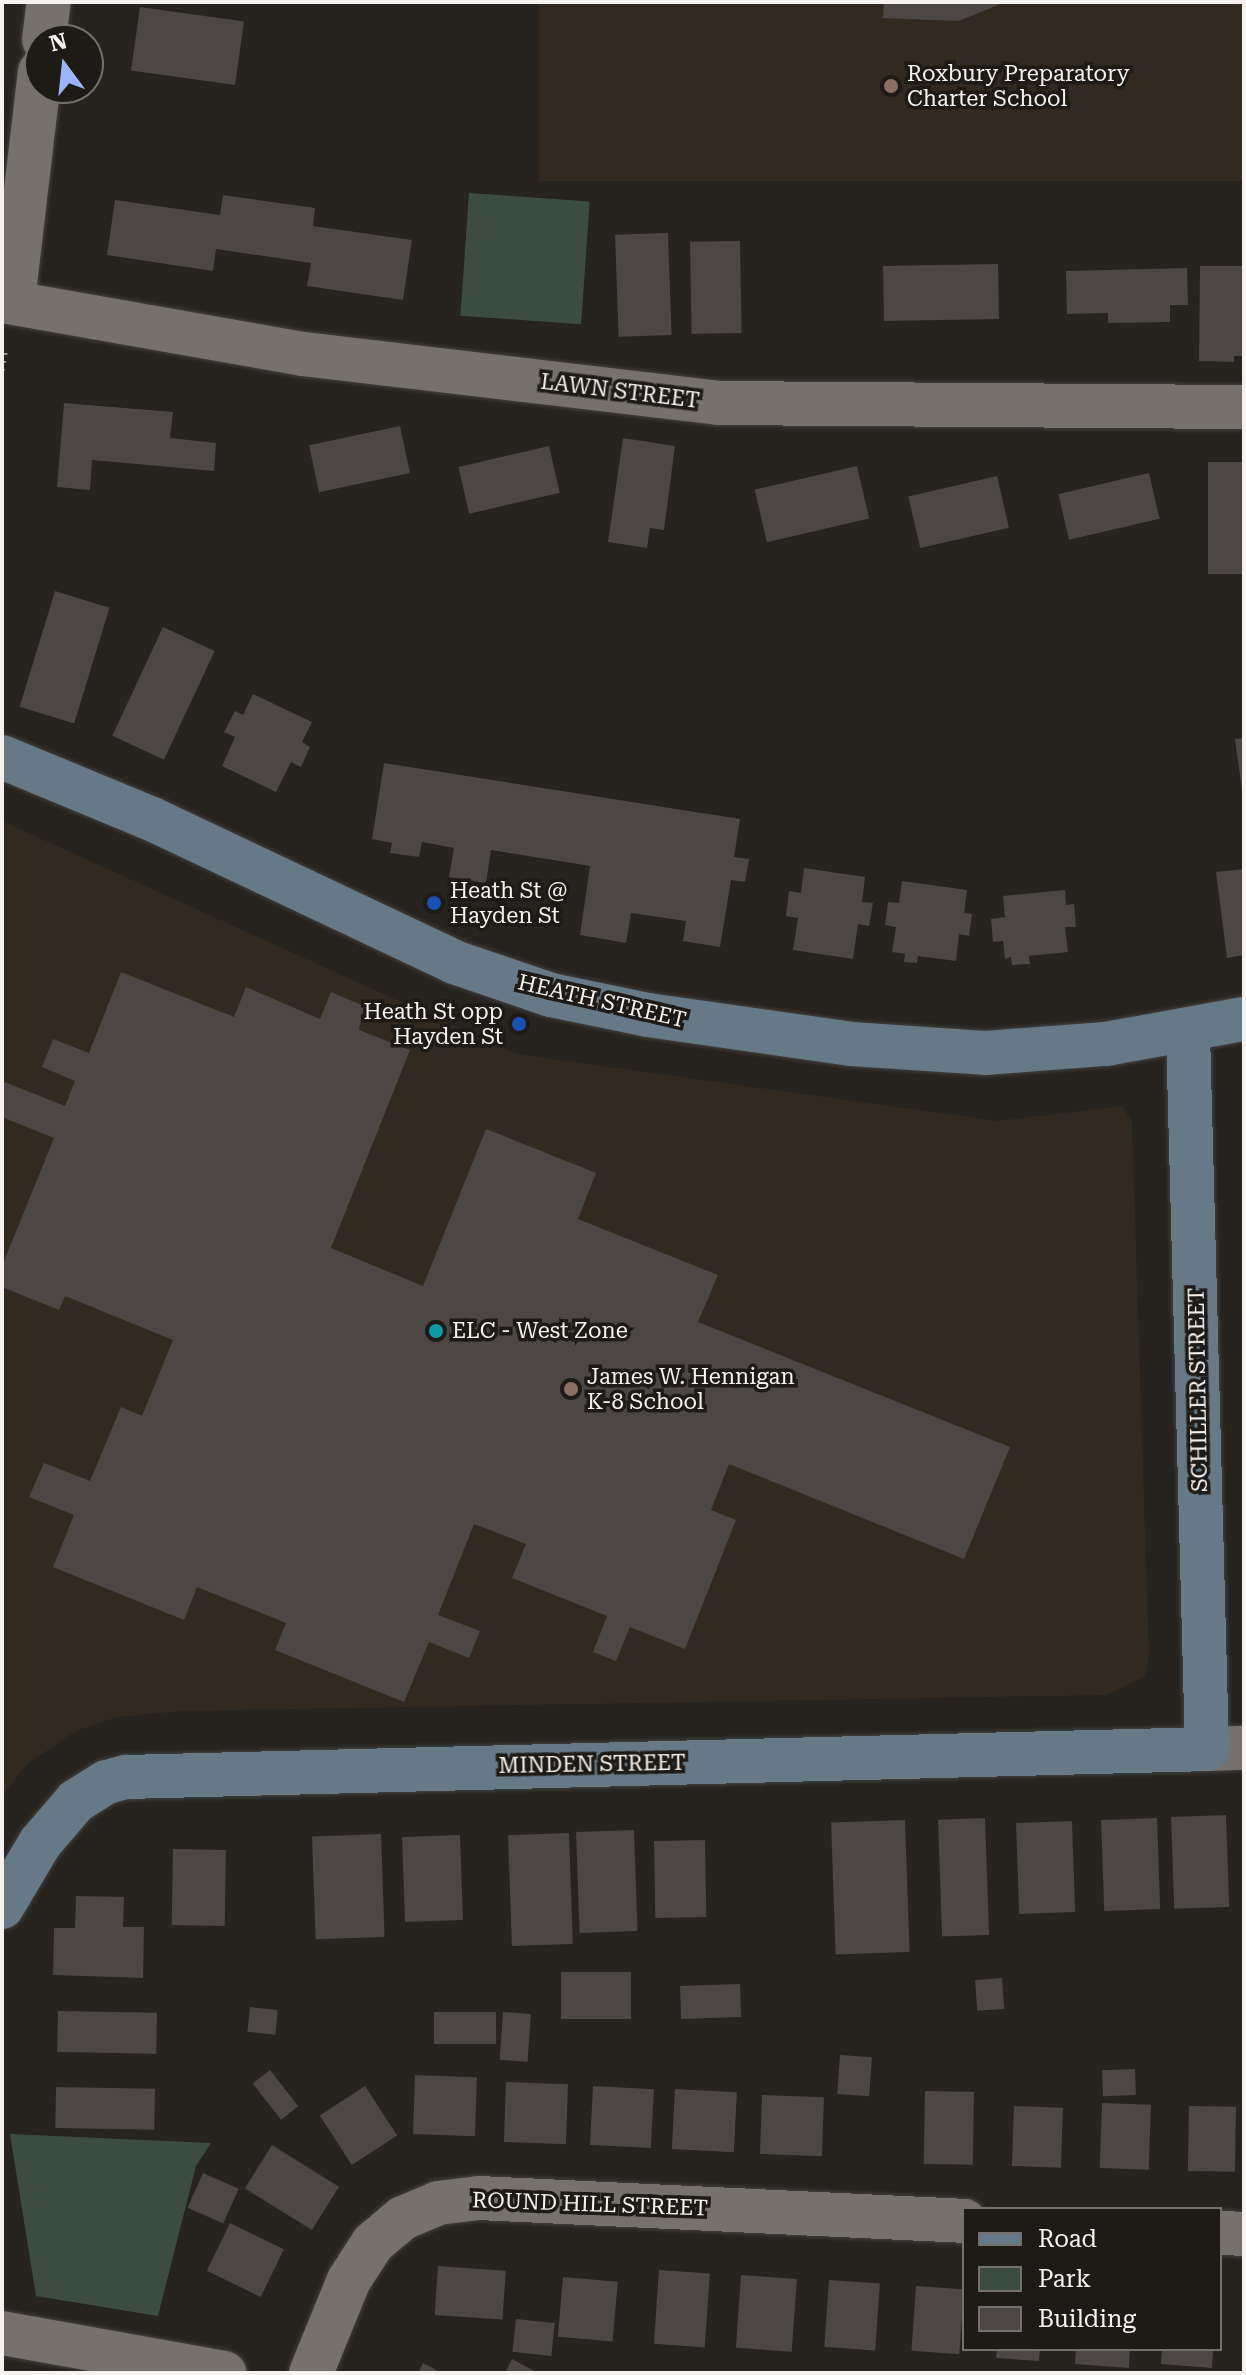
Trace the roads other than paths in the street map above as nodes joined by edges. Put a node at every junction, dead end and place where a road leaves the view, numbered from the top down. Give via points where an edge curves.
1 (49, 2) edge
2 (46, 24) edge
3 (36, 104) edge
4 (7, 313) edge
5 (1244, 407) edge
6 (2, 757) edge
7 (1244, 1019) edge
8 (1188, 1031) junction
9 (1226, 1748) edge
10 (2, 1907) edge
11 (962, 2221) edge
12 (1222, 2233) edge
13 (1244, 2234) edge
14 (2, 2333) edge
15 (224, 2373) edge
16 (311, 2373) edge

1 - 2 street
3 - 4 street
4 - 5 street, LAWN STREET via 718,403
6 - 8 street, HEATH STREET via 152,819 454,962 551,995 740,1029 932,1051 1041,1051
7 - 8 street, HEATH STREET
8 - 9 street, SCHILLER STREET
9 - 10 street, MINDEN STREET via 126,1777 76,1801 40,1843
11 - 16 street, ROUND HILL STREET via 457,2199 403,2218 373,2243 349,2280
12 - 13 street
14 - 15 street

